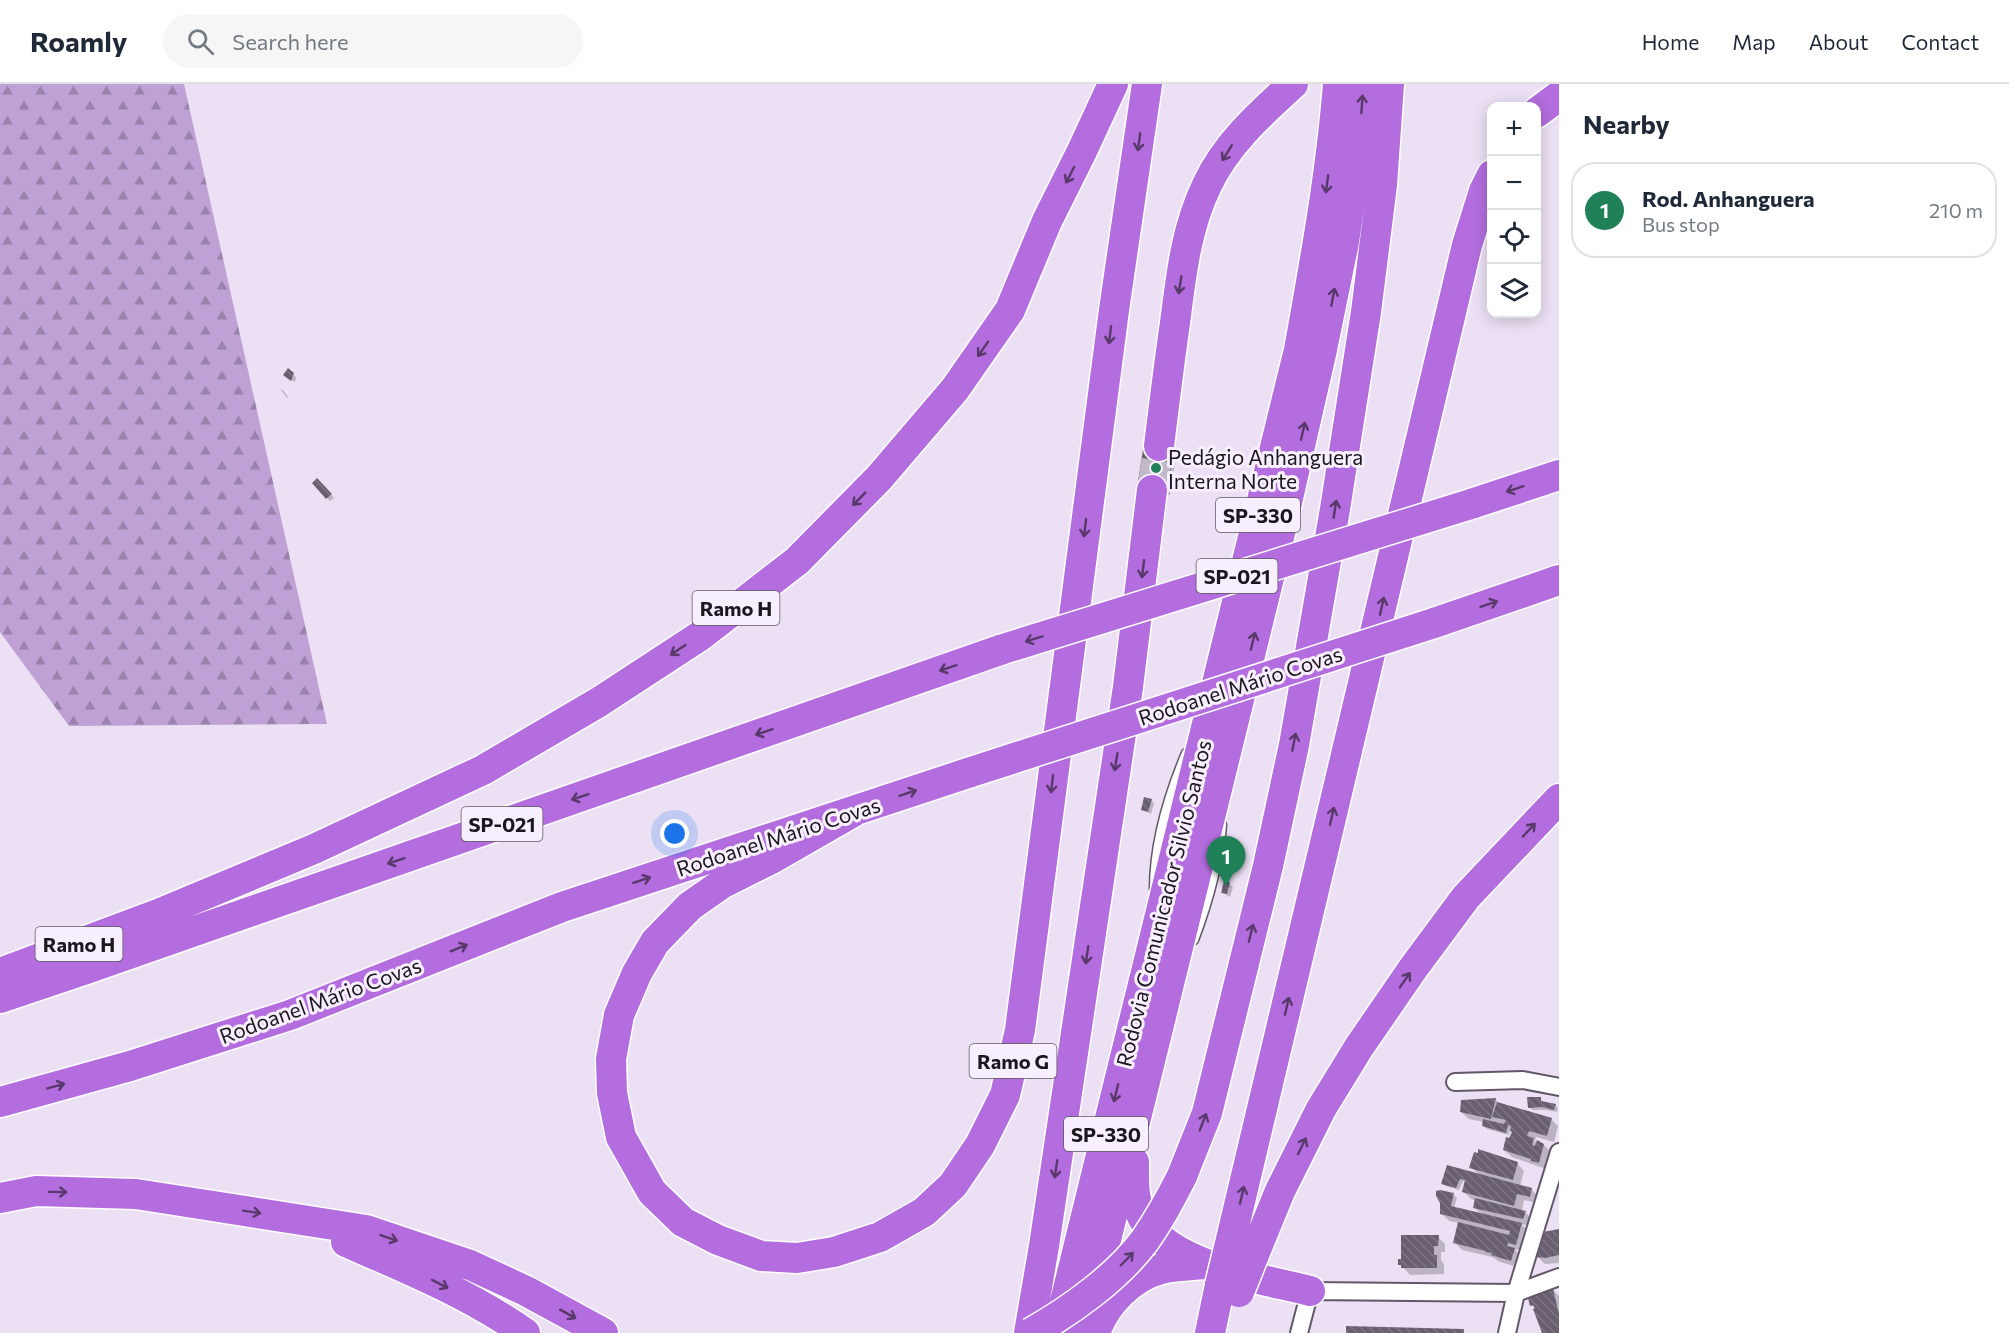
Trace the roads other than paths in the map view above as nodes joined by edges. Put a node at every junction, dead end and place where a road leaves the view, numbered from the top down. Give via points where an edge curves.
1 (1113, 84) edge
2 (1147, 84) edge
3 (1293, 84) edge
4 (1338, 84) edge
5 (1364, 84) edge
6 (1389, 84) edge
7 (1559, 96) edge
8 (1541, 109) edge
9 (1487, 184) edge
10 (1159, 446) tunnel mouth
11 (1559, 475) edge
12 (1152, 490) tunnel mouth
13 (1559, 580) edge
14 (1218, 682) junction
15 (1195, 734) dead end
16 (1190, 745) dead end
17 (1224, 759) junction
18 (1559, 800) edge
19 (1223, 803) dead end
20 (853, 812) junction
21 (1222, 814) dead end
22 (1154, 913) junction
23 (1190, 949) dead end
24 (1183, 966) dead end
25 (0, 973) edge
26 (0, 998) edge
27 (1165, 1003) junction
28 (1455, 1082) dead end
29 (1559, 1087) edge
30 (0, 1102) edge
31 (1135, 1120) junction
32 (1559, 1152) edge
33 (0, 1197) edge
34 (291, 1218) junction
35 (1229, 1270) junction
36 (1559, 1277) edge
37 (1310, 1292) junction
38 (1516, 1293) junction
39 (525, 1333) edge
40 (603, 1333) edge
41 (1030, 1333) edge
42 (1058, 1333) edge
43 (1083, 1333) edge
44 (1095, 1333) edge
45 (1210, 1333) edge
46 (1223, 1333) edge
47 (1299, 1333) edge
48 (1507, 1333) edge

1 -> 25 highway, Ramo H via 1047,221 1010,310 955,389 879,478 797,561 700,636 599,702 483,770 314,849 158,914
2 -> 20 highway, Ramo G via 1020,1030 1005,1095 980,1145 953,1185 924,1212 880,1237 834,1252 797,1258 761,1256 683,1222 652,1192 621,1137 612,1093 611,1059 619,1015 655,942 690,906 723,883
3 -> 10 highway via 1233,144 1207,183 1190,228
4 -> 14 highway, Rodovia Comunicador Silvio Santos / SP-330 via 1319,237 1299,350
17 -> 5 highway, Rodovia Comunicador Silvio Santos / SP-330 via 1321,354 1344,242
41 -> 6 highway, bridge via 1064,1314 1113,1274 1143,1242 1182,1176 1207,1113 1294,745 1366,312 1382,185
7 - 8 highway
35 -> 9 highway via 1464,256
11 -> 26 highway, SP-021, bridge via 1003,648
12 -> 41 highway via 1128,687
20 -> 13 highway, Rodoanel Mário Covas, bridge
14 - 15 lane
14 - 22 highway, Rodovia Comunicador Silvio Santos / SP-330
16 - 22 lane via 1175,781 1156,853
17 - 19 lane
17 - 27 highway, Rodovia Comunicador Silvio Santos / SP-330
35 -> 18 highway via 1280,1191 1315,1119 1414,967 1466,897
30 -> 20 highway, Rodoanel Mário Covas via 290,1015 562,906
21 - 23 lane via 1214,878
22 -> 42 highway, Rodovia Comunicador Silvio Santos / SP-330
24 - 27 lane
27 - 31 highway, Rodovia Comunicador Silvio Santos / SP-330
28 - 29 street via 1523,1080
31 - 35 highway via 1134,1181 1140,1214 1164,1244
31 - 43 highway, Rodovia Comunicador Silvio Santos / SP-330
32 - 38 street
33 -> 34 highway via 36,1191 136,1194
34 -> 39 highway via 438,1282
34 -> 40 highway via 366,1230 470,1266
35 - 37 highway
35 - 44 highway via 1162,1268 1137,1278 1114,1299
35 - 45 highway
35 - 46 highway
36 - 38 street
37 - 38 street
37 - 47 street
38 - 48 street

